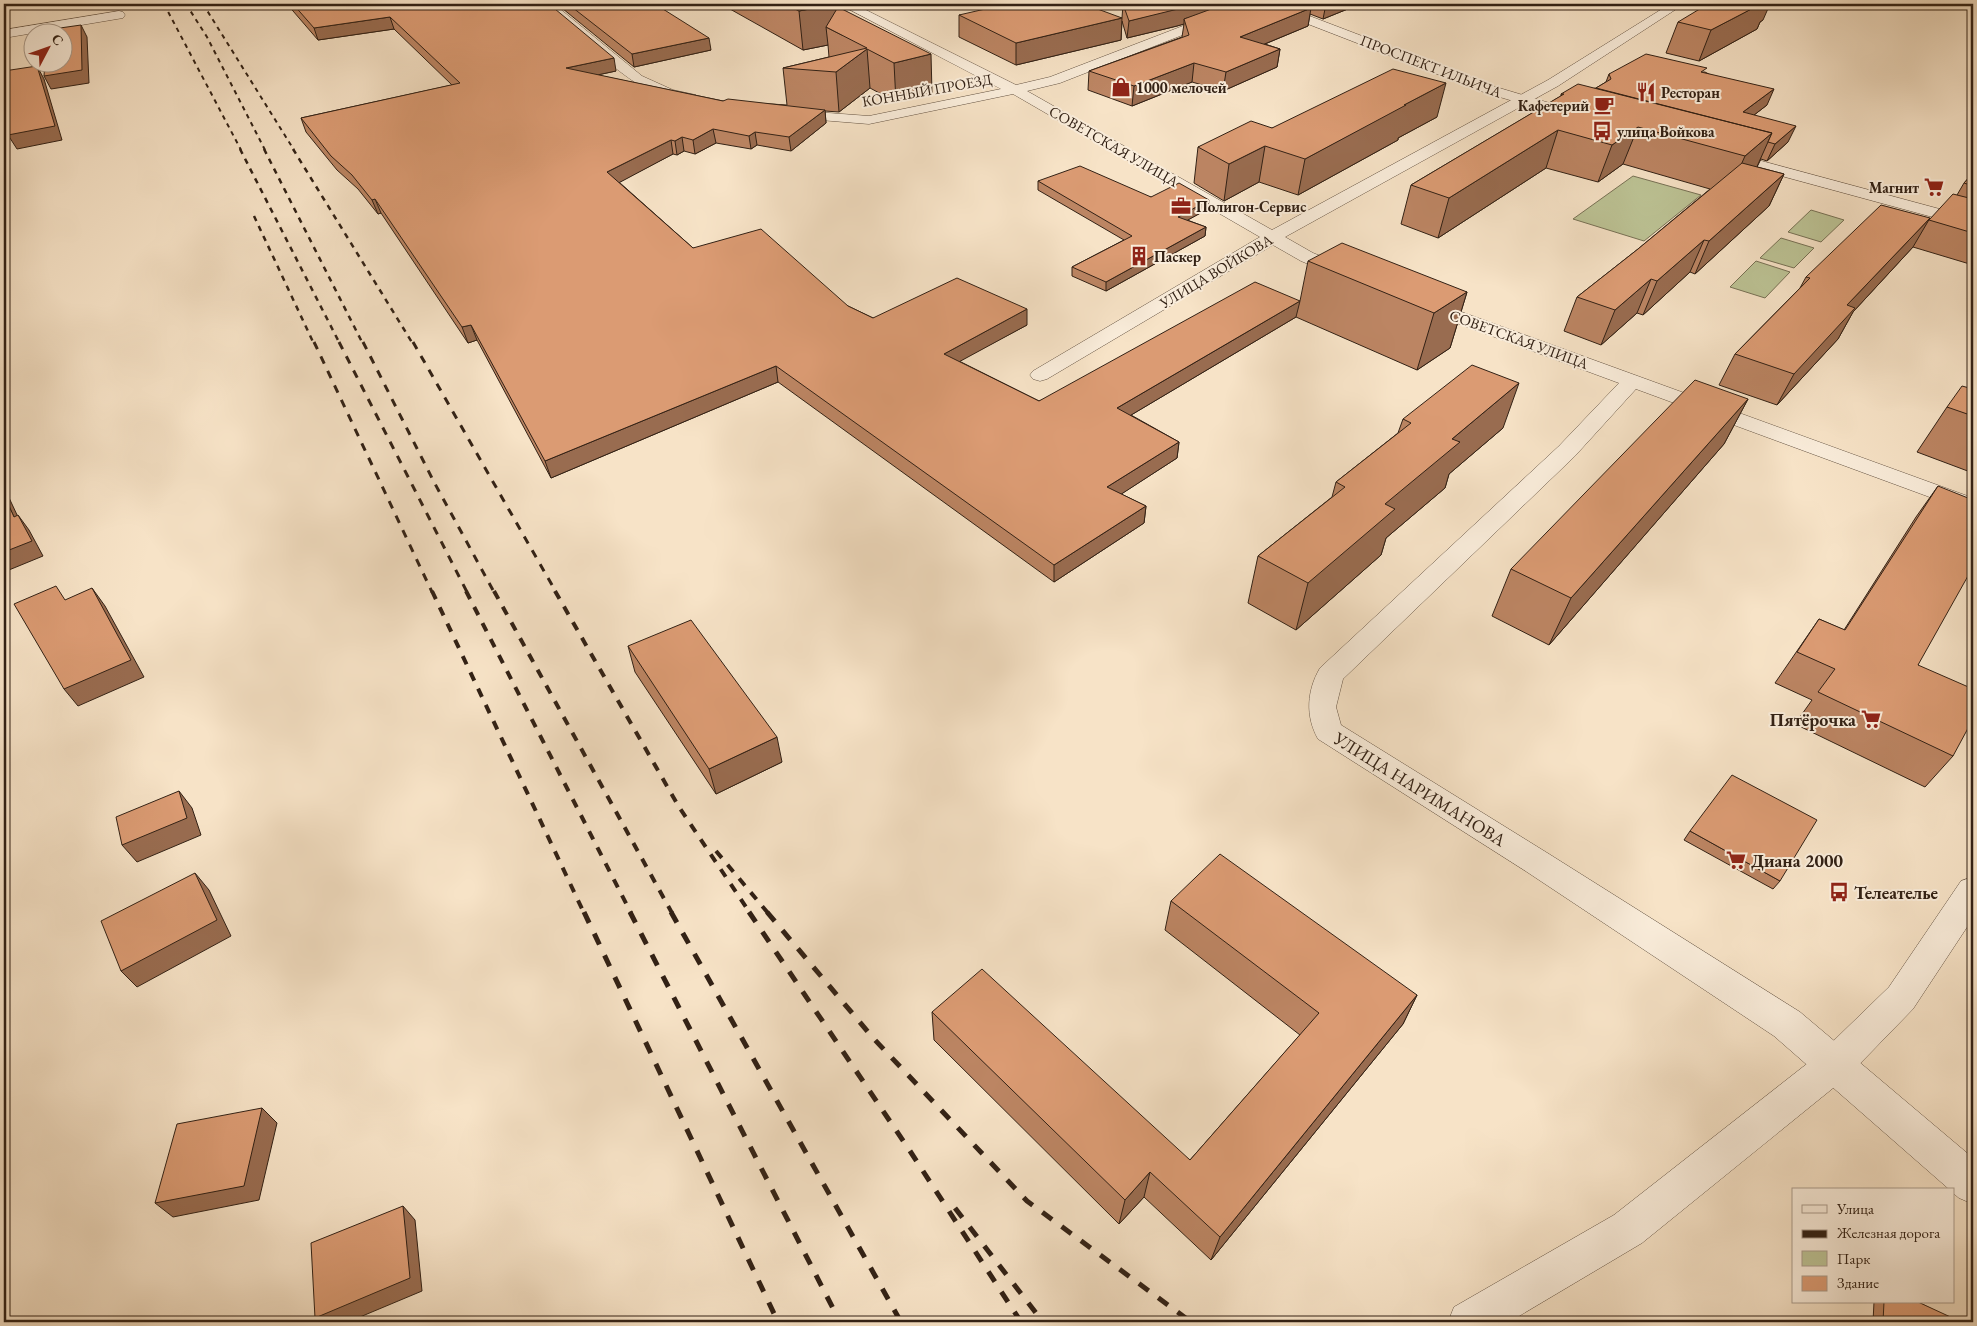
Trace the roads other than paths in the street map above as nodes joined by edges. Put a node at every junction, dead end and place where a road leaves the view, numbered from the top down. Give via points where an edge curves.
1 (547, 4) edge
2 (845, 4) edge
3 (1250, 4) edge
4 (1268, 4) edge
5 (1678, 4) edge
6 (119, 15) dead end
7 (4, 34) edge
8 (1015, 90) junction
9 (1522, 100) junction
10 (703, 101) edge
11 (771, 112) edge
12 (1589, 119) edge
13 (1704, 150) edge
14 (1973, 223) edge
15 (1272, 238) junction
16 (1361, 279) edge
17 (1407, 298) edge
18 (1040, 376) dead end
19 (1633, 380) junction
20 (1973, 506) edge
21 (1973, 891) edge
22 (1835, 1064) junction
23 (1973, 1184) edge
24 (1469, 1322) edge

1 - 10 street via 637,79 669,94
2 - 8 street, СОВЕТСКАЯ УЛИЦА
3 - 8 street, КОННЫЙ ПРОЕЗД via 1055,80
4 - 9 street, ПРОСПЕКТ ИЛЬИЧА
5 - 9 street, УЛИЦА ВОЙКОВА
6 - 7 street
8 - 11 street, КОННЫЙ ПРОЕЗД via 869,120
8 - 15 street, СОВЕТСКАЯ УЛИЦА
9 - 12 street, ПРОСПЕКТ ИЛЬИЧА
9 - 15 street, УЛИЦА ВОЙКОВА
13 - 14 street
15 - 16 street, СОВЕТСКАЯ УЛИЦА via 1307,257
15 - 18 street, УЛИЦА ВОЙКОВА
17 - 19 street, СОВЕТСКАЯ УЛИЦА
19 - 20 street, СОВЕТСКАЯ УЛИЦА
19 - 22 street, УЛИЦА НАРИМАНОВА via 1567,451 1330,675 1322,706 1328,731 1787,1024
21 - 22 street via 1901,998
22 - 23 street, УЛИЦА НАРИМАНОВА
22 - 24 street via 1628,1229

